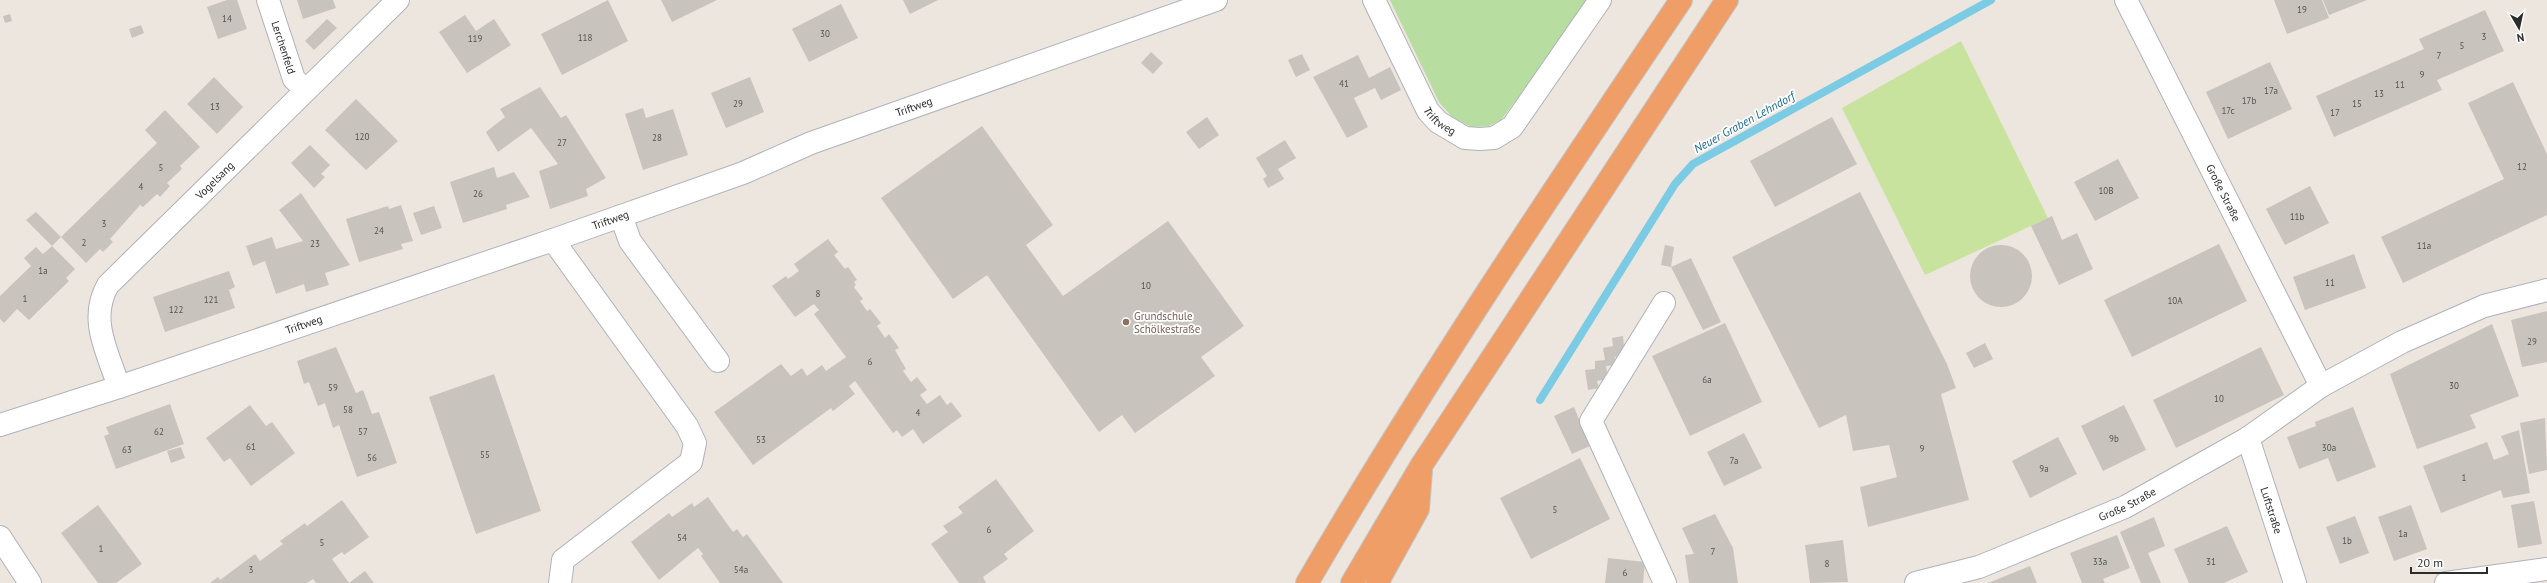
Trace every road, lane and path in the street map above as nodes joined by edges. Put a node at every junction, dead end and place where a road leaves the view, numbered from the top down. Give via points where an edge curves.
1 (268, 0) edge
2 (398, 0) edge
3 (1216, 0) edge
4 (1374, 0) edge
5 (1600, 0) edge
6 (1681, 0) edge
7 (1727, 0) edge
8 (2126, 0) edge
9 (306, 90) junction
10 (621, 216) junction
11 (553, 240) junction
12 (2547, 290) edge
13 (1664, 303) dead end
14 (718, 361) dead end
15 (2321, 386) junction
16 (119, 387) junction
17 (0, 425) edge
18 (2248, 438) junction
19 (1421, 466) junction
20 (0, 537) edge
21 (2547, 570) edge
22 (30, 583) edge
23 (560, 583) edge
24 (1307, 583) edge
25 (1352, 583) edge
26 (1377, 583) edge
27 (1665, 583) edge
28 (1916, 583) edge
29 (2295, 583) edge
30 (2446, 583) edge

1 - 9 street, Lerchenfeld via 294,79
2 - 9 street, Vogelsang
3 - 10 street, Triftweg via 811,143 743,173
4 - 5 street, Triftweg via 1428,111 1450,131 1465,138 1480,140 1494,138 1512,127
6 - 24 highway via 1472,315 1370,476
7 - 19 highway
8 - 15 street, Große Straße
9 - 16 street, Vogelsang via 108,285 100,298 98,320
10 - 11 street, Triftweg
10 - 14 street via 630,241
11 - 16 street, Triftweg
11 - 23 street via 687,426 695,443 691,462 563,560
12 - 15 street, Große Straße via 2484,306 2442,323
13 - 27 street via 1591,421
15 - 18 street, Große Straße
16 - 17 street, Triftweg
18 - 28 street, Große Straße via 2125,508 1979,567
18 - 29 street, Luftstraße
19 - 25 highway
19 - 26 highway via 1418,509
20 - 22 street
21 - 30 street

